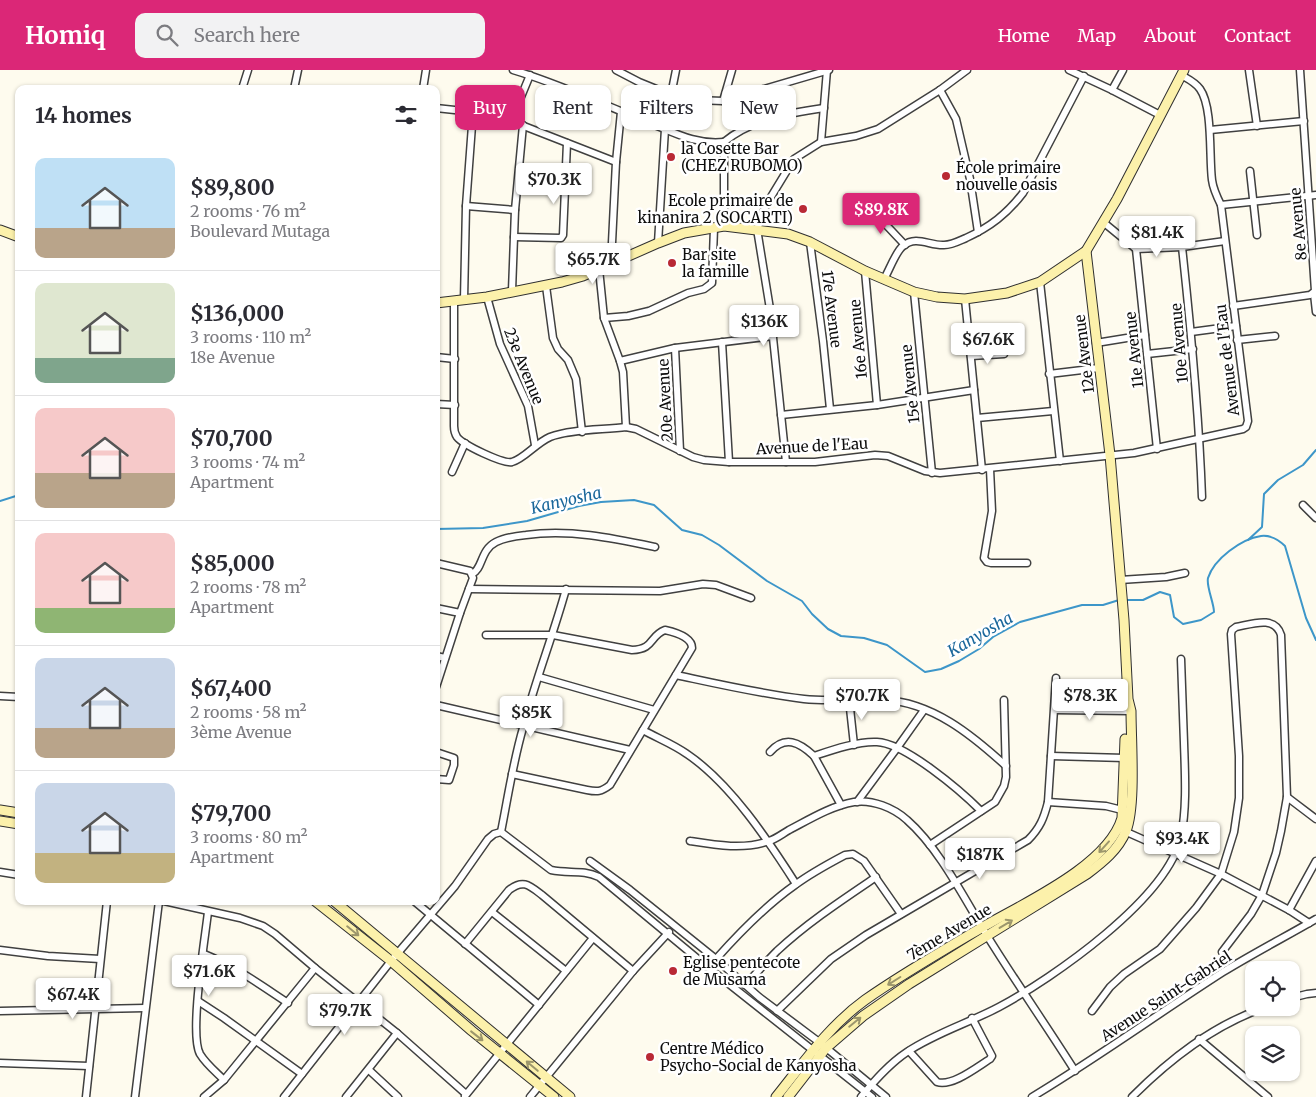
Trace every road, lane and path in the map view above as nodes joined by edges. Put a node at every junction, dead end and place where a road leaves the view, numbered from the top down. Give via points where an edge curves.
1 (248, 70) edge
2 (298, 70) edge
3 (426, 70) edge
4 (513, 70) edge
5 (619, 70) edge
6 (676, 70) edge
7 (732, 70) edge
8 (828, 70) edge
9 (967, 70) edge
10 (1069, 70) edge
11 (1123, 70) edge
12 (1249, 70) edge
13 (1300, 70) edge
14 (1183, 73) edge
15 (530, 75) junction
16 (1084, 76) junction
17 (243, 85) edge
18 (295, 85) edge
19 (424, 85) edge
20 (646, 85) edge
21 (673, 85) edge
22 (728, 85) edge
23 (777, 85) edge
24 (525, 87) edge
25 (940, 90) junction
26 (1112, 90) junction
27 (440, 108) edge
28 (824, 108) junction
29 (455, 110) edge
30 (621, 112) joint
31 (1160, 115) junction
32 (1304, 121) junction
33 (525, 126) edge
34 (1256, 126) junction
35 (472, 130) edge
36 (522, 130) edge
37 (665, 130) edge
38 (668, 130) edge
39 (1210, 130) junction
40 (724, 142) junction
41 (821, 142) junction
42 (567, 143) junction
43 (616, 162) junction
44 (1250, 171) dead end
45 (1316, 195) edge
46 (1308, 196) junction
47 (1254, 201) junction
48 (1220, 205) junction
49 (466, 206) junction
50 (515, 210) junction
51 (873, 211) dead end
52 (1103, 222) junction
53 (724, 226) junction
54 (714, 228) junction
55 (757, 229) junction
56 (0, 230) edge
57 (978, 232) junction
58 (1257, 235) dead end
59 (15, 236) edge
60 (514, 237) junction
61 (1225, 241) junction
62 (810, 242) junction
63 (658, 243) junction
64 (905, 245) junction
65 (1182, 247) junction
66 (1136, 249) junction
67 (1086, 251) junction
68 (611, 263) junction
69 (599, 269) junction
70 (865, 271) junction
71 (884, 279) junction
72 (1040, 282) junction
73 (546, 286) junction
74 (512, 291) junction
75 (914, 292) junction
76 (1314, 294) junction
77 (487, 297) junction
78 (965, 299) junction
79 (464, 300) junction
80 (440, 302) edge
81 (454, 302) junction
82 (1233, 306) junction
83 (1316, 312) edge
84 (604, 318) junction
85 (1236, 326) junction
86 (1191, 332) junction
87 (1145, 335) junction
88 (773, 336) junction
89 (1275, 336) dead end
90 (1238, 340) junction
91 (722, 342) junction
92 (1096, 343) junction
93 (675, 348) junction
94 (1193, 349) junction
95 (1004, 354) dead end
96 (1147, 354) junction
97 (970, 356) junction
98 (440, 357) edge
99 (455, 359) junction
100 (620, 361) junction
101 (1099, 368) junction
102 (1050, 374) junction
103 (974, 390) junction
104 (924, 398) junction
105 (440, 404) edge
106 (455, 405) junction
107 (877, 405) junction
108 (830, 409) junction
109 (1053, 411) junction
110 (781, 415) junction
111 (977, 418) junction
112 (626, 428) junction
113 (582, 432) junction
114 (1200, 437) junction
115 (465, 443) junction
116 (535, 445) junction
117 (1157, 449) junction
118 (680, 451) junction
119 (1110, 455) junction
120 (1060, 460) junction
121 (730, 462) junction
122 (786, 462) junction
123 (990, 469) junction
124 (982, 470) junction
125 (452, 472) dead end
126 (932, 473) junction
127 (1202, 498) dead end
128 (1303, 505) dead end
129 (1316, 518) edge
130 (655, 547) dead end
131 (1027, 562) dead end
132 (440, 564) edge
133 (1185, 573) dead end
134 (472, 574) junction
135 (1120, 581) junction
136 (469, 589) junction
137 (566, 589) junction
138 (751, 598) dead end
139 (440, 609) edge
140 (460, 613) junction
141 (486, 635) dead end
142 (553, 635) junction
143 (440, 657) edge
144 (445, 658) junction
145 (1181, 660) dead end
146 (440, 674) edge
147 (676, 675) junction
148 (539, 677) junction
149 (1056, 678) dead end
150 (0, 696) edge
151 (15, 697) edge
152 (849, 699) junction
153 (1004, 700) dead end
154 (440, 706) edge
155 (654, 710) junction
156 (924, 710) junction
157 (1055, 710) junction
158 (1128, 711) junction
159 (523, 725) junction
160 (643, 730) junction
161 (854, 745) junction
162 (898, 748) junction
163 (630, 750) junction
164 (770, 752) dead end
165 (440, 753) edge
166 (814, 756) junction
167 (1052, 756) junction
168 (1124, 758) junction
169 (1006, 766) junction
170 (512, 774) junction
171 (440, 779) edge
172 (1287, 797) junction
173 (857, 802) junction
174 (1048, 802) junction
175 (841, 805) junction
176 (1, 810) edge
177 (1126, 810) junction
178 (981, 811) junction
179 (15, 812) edge
180 (1316, 819) edge
181 (0, 820) edge
182 (15, 823) edge
183 (1122, 830) junction
184 (501, 832) junction
185 (690, 841) dead end
186 (769, 841) junction
187 (930, 845) junction
188 (1176, 854) junction
189 (590, 861) dead end
190 (1316, 861) edge
191 (0, 872) edge
192 (15, 874) edge
193 (1221, 874) junction
194 (876, 877) junction
195 (954, 882) junction
196 (796, 884) junction
197 (1262, 895) junction
198 (440, 902) edge
199 (107, 905) edge
200 (158, 905) edge
201 (180, 905) edge
202 (320, 905) edge
203 (339, 905) edge
204 (419, 905) edge
205 (438, 905) edge
206 (1289, 910) junction
207 (208, 912) junction
208 (492, 912) junction
209 (430, 914) junction
210 (901, 914) junction
211 (1316, 920) edge
212 (1309, 924) junction
213 (674, 926) junction
214 (985, 931) junction
215 (667, 934) junction
216 (593, 938) junction
217 (465, 944) junction
218 (0, 950) edge
219 (1222, 952) dead end
220 (204, 954) junction
221 (397, 954) junction
222 (100, 959) junction
223 (716, 960) junction
224 (390, 962) junction
225 (315, 968) junction
226 (633, 970) junction
227 (566, 971) junction
228 (745, 985) junction
229 (1023, 992) junction
230 (1316, 993) edge
231 (1300, 996) edge
232 (198, 1002) junction
233 (358, 1002) junction
234 (288, 1003) junction
235 (539, 1005) junction
236 (145, 1008) junction
237 (94, 1009) junction
238 (778, 1011) junction
239 (1092, 1011) dead end
240 (0, 1012) edge
241 (1245, 1016) edge
242 (972, 1018) junction
243 (398, 1033) junction
244 (1199, 1039) junction
245 (255, 1041) junction
246 (506, 1045) junction
247 (820, 1049) junction
248 (909, 1051) junction
249 (499, 1053) junction
250 (0, 1063) edge
251 (89, 1066) junction
252 (369, 1070) junction
253 (1075, 1071) junction
254 (302, 1074) junction
255 (546, 1078) junction
256 (224, 1080) junction
257 (540, 1085) junction
258 (872, 1086) junction
259 (864, 1094) edge
260 (465, 1096) edge
261 (86, 1097) edge
262 (135, 1097) edge
263 (204, 1097) edge
264 (284, 1097) edge
265 (346, 1097) edge
266 (398, 1097) edge
267 (530, 1097) edge
268 (554, 1097) edge
269 (570, 1097) edge
270 (776, 1097) edge
271 (788, 1097) edge
272 (872, 1097) edge
273 (886, 1097) edge
274 (1032, 1097) edge
275 (1132, 1097) edge
276 (1268, 1097) edge

1 - 17 street
2 - 18 street
3 - 19 street
4 - 15 street
5 - 20 street
6 - 21 street
7 - 22 street
8 - 23 street
8 - 28 street
9 - 25 street
10 - 16 street
11 - 26 street
12 - 34 street
13 - 32 street, 8e Avenue
14 - 31 street
14 - 39 street, Avenue de l'Eau via 1201,89
15 - 24 street
15 - 30 street
16 - 26 street
16 - 57 street via 1023,194 998,220
25 - 41 street via 878,130
25 - 57 street via 956,119
26 - 31 street
27 - 29 street
28 - 40 street via 786,114 756,124
28 - 41 street
30 - 43 street
31 - 52 street
32 - 34 street
32 - 46 street, 8e Avenue
33 - 42 street
34 - 39 street
35 - 49 street
36 - 50 street
37 - 63 street
38 - 40 street via 702,143
39 - 48 street, Avenue de l'Eau via 1212,180
40 - 53 street
41 - 55 street via 794,159 766,205
42 - 43 street
42 - 60 street via 562,238
43 - 68 street
44 - 47 street
45 - 46 street
46 - 47 street
46 - 76 street, 8e Avenue
47 - 48 street
47 - 58 street
48 - 61 street, Avenue de l'Eau
49 - 50 street
49 - 79 street
50 - 60 street
51 - 64 street
52 - 66 street
52 - 67 street
53 - 54 street
53 - 55 street
54 - 63 street
54 - 84 street via 712,283 709,287 649,311
55 - 62 street via 788,234
55 - 88 street
56 - 59 street
57 - 64 street via 944,245 922,241
60 - 74 street
61 - 65 street
61 - 82 street, Avenue de l'Eau
62 - 70 street
62 - 108 street, 17e Avenue
63 - 68 street
64 - 71 street
65 - 66 street
65 - 86 street, 10e Avenue
66 - 87 street, 11e Avenue
67 - 72 street
67 - 92 street, 12e Avenue
68 - 69 street
69 - 73 street
69 - 84 street
70 - 71 street
70 - 107 street, 16e Avenue
71 - 75 street
72 - 78 street via 1007,293
72 - 102 street
73 - 74 street
73 - 113 street via 553,338 576,379
74 - 77 street
75 - 78 street
75 - 104 street, 15e Avenue
76 - 82 street
76 - 83 street, 8e Avenue
77 - 79 street
77 - 116 street, 23e Avenue via 500,344 528,406
78 - 97 street
79 - 81 street
80 - 81 street
81 - 99 street
82 - 85 street, Avenue de l'Eau
84 - 100 street
85 - 86 street
85 - 90 street, Avenue de l'Eau
86 - 94 street, 10e Avenue
87 - 92 street
87 - 96 street, 11e Avenue
88 - 91 street
88 - 110 street
89 - 90 street
90 - 114 street, Avenue de l'Eau via 1247,424 1243,428
91 - 93 street
91 - 121 street
92 - 101 street, 12e Avenue
93 - 100 street
93 - 118 street, 20e Avenue
94 - 96 street
94 - 114 street, 10e Avenue
95 - 97 street
96 - 117 street, 11e Avenue
97 - 103 street
98 - 99 street
99 - 106 street
100 - 112 street
101 - 102 street
101 - 119 street, 12e Avenue
102 - 109 street
103 - 104 street
103 - 111 street
104 - 107 street
104 - 126 street, 15e Avenue
105 - 106 street
106 - 115 street via 456,436
107 - 108 street
108 - 110 street
109 - 111 street
109 - 120 street
110 - 122 street
111 - 124 street
112 - 113 street, Avenue de l'Eau
112 - 118 street, Avenue de l'Eau via 636,429
113 - 116 street, Avenue de l'Eau via 564,433
114 - 117 street, Avenue de l'Eau
114 - 127 street, 10e Avenue
115 - 116 street, Avenue de l'Eau via 501,462 520,458
115 - 125 street
117 - 119 street, Avenue de l'Eau
118 - 121 street, Avenue de l'Eau via 704,460
119 - 120 street, Avenue de l'Eau
119 - 135 street, 12e Avenue
120 - 123 street, Avenue de l'Eau
121 - 122 street, Avenue de l'Eau
122 - 126 street, Avenue de l'Eau via 838,460 875,454
123 - 124 street, Avenue de l'Eau
123 - 131 street via 992,511 984,558 991,563
124 - 126 street, Avenue de l'Eau
128 - 129 street
130 - 134 street via 605,536 554,532 514,536 494,542 485,551 478,570
132 - 134 street
133 - 135 street
134 - 136 street
135 - 158 street, 7ème Avenue
136 - 137 street
136 - 140 street
137 - 138 street via 660,591 703,584 716,585
137 - 142 street
139 - 140 street
140 - 144 street
141 - 142 street
142 - 147 street via 632,650 649,646 660,632 670,631 692,643
142 - 148 street
143 - 144 street
144 - 146 street
145 - 188 street via 1185,788 1181,837
147 - 152 street via 797,698
147 - 155 street
148 - 155 street
148 - 159 street
149 - 157 street
150 - 151 street
152 - 156 street via 886,700
152 - 161 street
153 - 169 street
154 - 159 street
155 - 160 street
156 - 162 street
156 - 169 street via 943,717
157 - 158 street
157 - 167 street
158 - 168 street, 7ème Avenue
158 - 177 street, 7ème Avenue
159 - 163 street
159 - 170 street
160 - 163 street
160 - 186 street via 686,753 706,768
161 - 162 street via 878,742
161 - 166 street
162 - 173 street
162 - 178 street via 931,768
163 - 170 street via 610,785 598,792
164 - 166 street via 776,744 791,742
165 - 171 street via 455,761 449,780
166 - 175 street
167 - 168 street
167 - 174 street
168 - 177 street, 7ème Avenue
169 - 178 street via 1000,796
170 - 184 street
172 - 180 street
172 - 193 street via 1279,628 1269,622 1236,627 1231,634 1240,798
172 - 197 street via 1276,853
173 - 175 street
173 - 187 street via 890,808 906,819
174 - 177 street
174 - 195 street via 1038,830 1028,840
175 - 186 street
176 - 179 street
176 - 181 street
177 - 183 street, 7ème Avenue
178 - 187 street
181 - 182 street
183 - 188 street
183 - 214 street, 7ème Avenue via 1118,846 1106,860
184 - 198 street via 488,839
184 - 215 street via 551,870 589,872 599,878
185 - 186 street via 733,846
186 - 196 street
187 - 195 street
188 - 193 street
188 - 229 street via 1148,892 1098,941
189 - 213 street
190 - 206 street
191 - 192 street
193 - 197 street
193 - 239 street via 1160,948 1124,974
194 - 196 street via 864,861 852,854
194 - 210 street
194 - 228 street via 798,933
195 - 210 street
195 - 214 street
196 - 223 street via 741,932
197 - 206 street
197 - 219 street
199 - 222 street
200 - 236 street
201 - 207 street
202 -> 224 street
203 - 221 street
204 - 209 street
205 - 209 street
206 - 212 street
207 - 220 street
207 - 225 street via 263,926
208 - 216 street via 509,890 522,883 531,886
208 - 217 street
208 - 227 street
209 - 217 street
209 - 221 street
210 - 238 street via 831,959
211 - 212 street, Avenue Saint-Gabriel
212 - 253 street, Avenue Saint-Gabriel via 1223,973
213 - 215 street
213 - 223 street
214 - 229 street
214 - 247 street, 7ème Avenue
215 - 226 street
215 - 247 street via 755,1006
216 - 226 street
216 - 227 street
217 - 235 street
218 - 222 street
220 - 232 street
220 - 234 street via 243,972
221 - 224 street
221 - 246 street
222 - 237 street
223 - 228 street
224 - 233 street
224 -> 249 street
225 - 233 street
225 - 234 street
226 - 255 street
227 - 235 street
228 - 238 street
229 - 242 street
229 - 253 street
230 - 231 street
232 - 245 street
232 - 256 street via 196,1032 200,1054
233 - 243 street
233 - 254 street
234 - 245 street
235 - 246 street
236 - 237 street
236 - 262 street
237 - 240 street
237 - 251 street
238 - 247 street
241 - 244 street
242 - 248 street
242 - 248 street via 992,1056 951,1082 937,1082
243 - 252 street
243 - 260 street
244 - 275 street
244 - 276 street
245 - 254 street
245 - 256 street
246 - 249 street
255 -> 246 street
247 - 258 street
247 - 259 street
247 - 270 street, 7ème Avenue
247 - 271 street, 7ème Avenue
248 - 258 street via 886,1069
249 - 257 street
249 - 260 street
250 - 251 street
251 - 261 street
252 - 265 street
252 - 266 street
253 - 274 street, Avenue Saint-Gabriel
254 - 264 street
255 - 257 street
255 - 269 street
256 - 263 street
257 - 267 street
257 - 268 street
258 - 259 street
258 - 273 street
259 - 272 street

